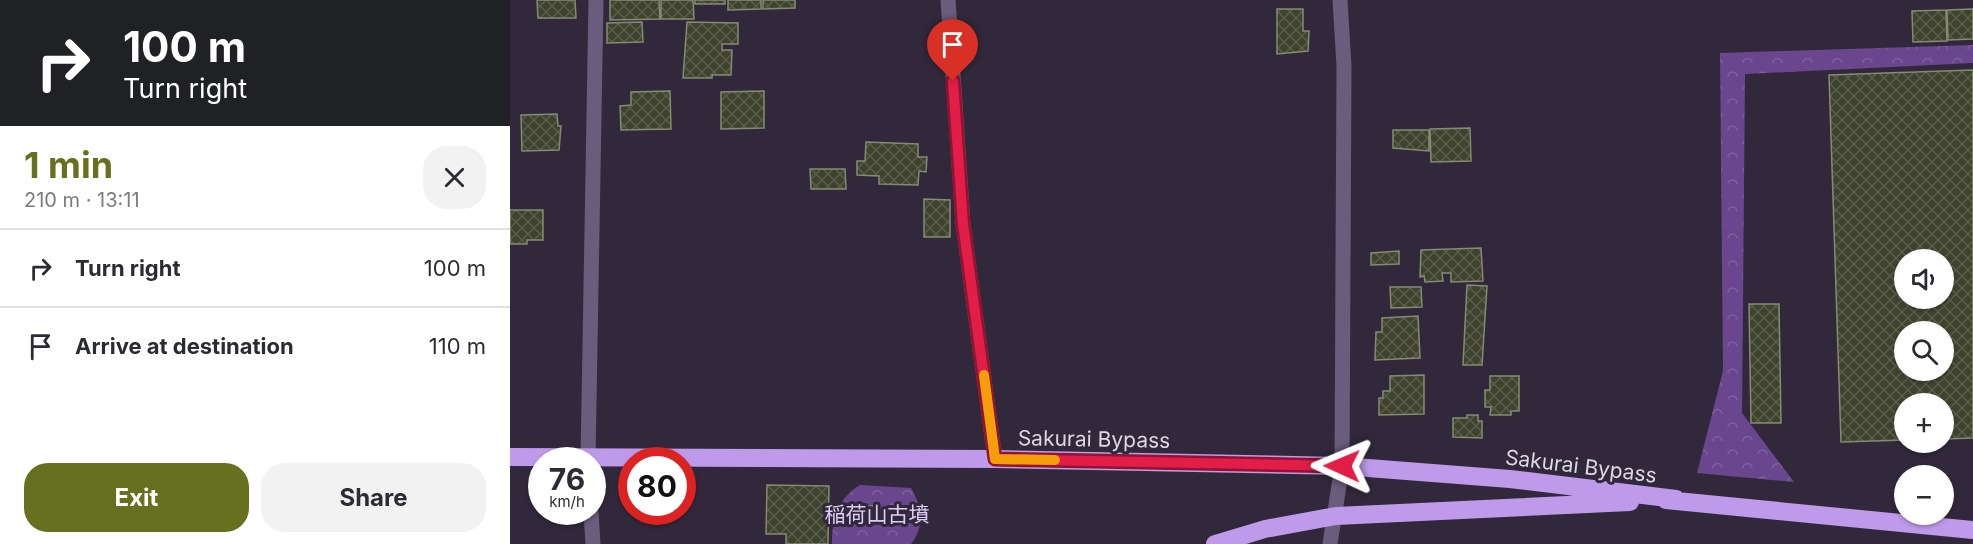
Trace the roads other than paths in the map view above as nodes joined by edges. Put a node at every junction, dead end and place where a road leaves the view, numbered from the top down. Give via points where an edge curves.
1 (596, 0) edge
2 (948, 0) edge
3 (1340, 0) edge
4 (588, 447) edge
5 (510, 457) edge
6 (528, 457) edge
7 (606, 459) edge
8 (995, 459) junction
9 (1342, 466) junction
10 (1676, 499) junction
11 (1336, 516) junction
12 (592, 525) edge
13 (1973, 530) edge
14 (593, 544) edge
15 (1215, 544) edge
16 (1330, 544) edge

1 - 4 street
2 - 8 street via 963,224
3 - 9 street via 1344,66
5 - 6 highway, Sakurai Bypass
7 - 8 highway, Sakurai Bypass
8 - 9 highway, Sakurai Bypass
9 - 10 highway, Sakurai Bypass via 1509,479
9 - 11 street
10 - 11 highway
10 - 13 highway
11 - 15 highway via 1265,528
11 - 16 street
12 - 14 street

